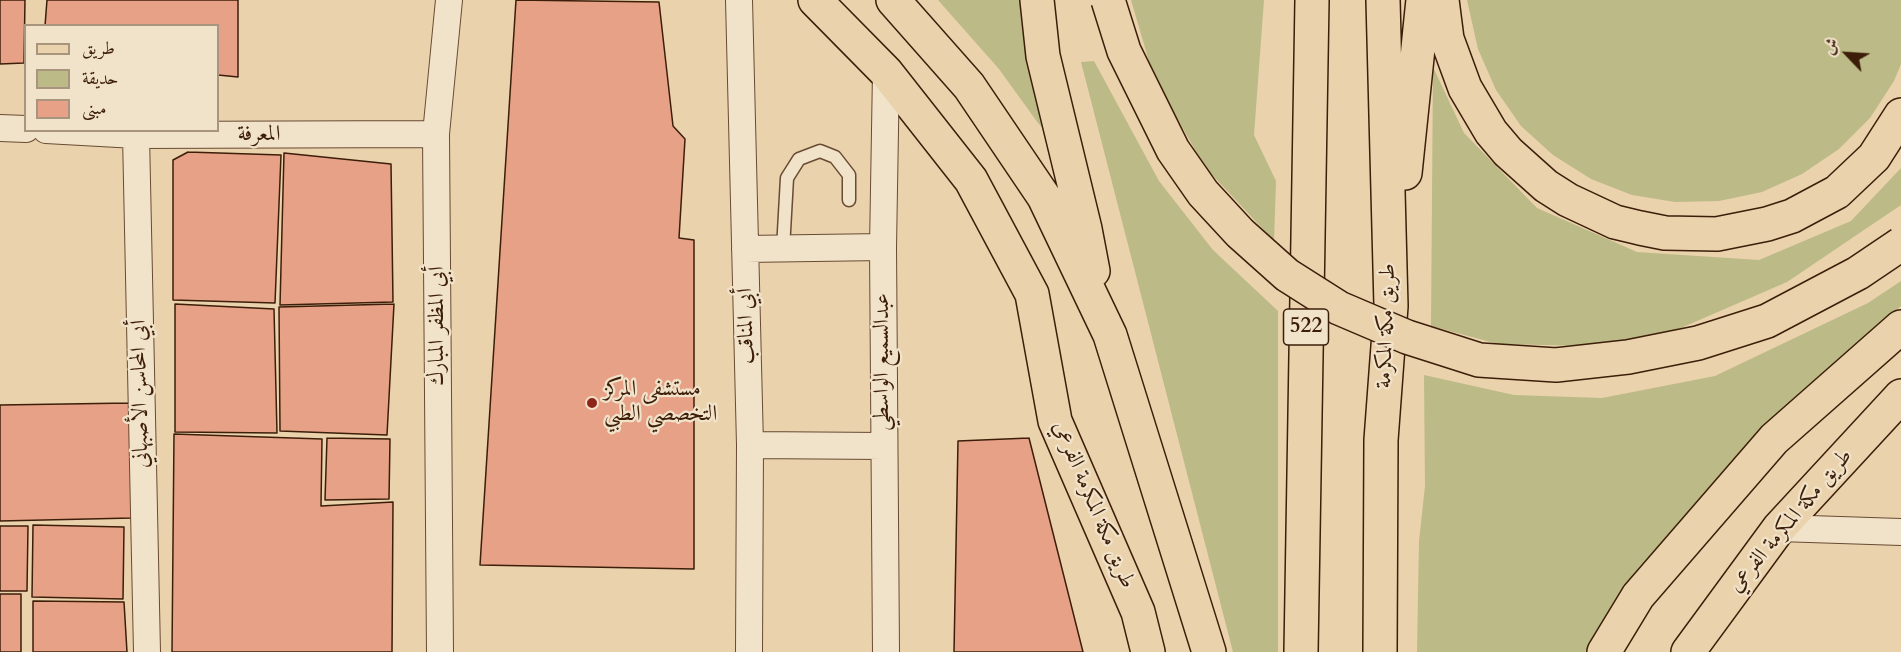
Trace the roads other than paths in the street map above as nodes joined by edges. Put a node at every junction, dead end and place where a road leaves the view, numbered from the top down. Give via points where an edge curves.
1 (449, 0) edge
2 (739, 0) edge
3 (815, 0) edge
4 (893, 0) edge
5 (1037, 0) edge
6 (1108, 0) edge
7 (1423, 0) edge
8 (1442, 0) edge
9 (1312, 1) edge
10 (1383, 3) edge
11 (886, 72) junction
12 (1901, 115) edge
13 (0, 128) edge
14 (24, 129) edge
15 (82, 132) edge
16 (436, 134) junction
17 (136, 135) junction
18 (849, 200) dead end
19 (1901, 244) edge
20 (883, 247) junction
21 (745, 249) junction
22 (783, 249) junction
23 (1391, 306) junction
24 (1901, 327) edge
25 (1110, 335) junction
26 (1901, 396) edge
27 (750, 445) junction
28 (884, 446) junction
29 (1779, 528) junction
30 (1901, 532) edge
31 (147, 652) edge
32 (440, 652) edge
33 (749, 652) edge
34 (886, 652) edge
35 (1148, 652) edge
36 (1209, 652) edge
37 (1301, 652) edge
38 (1380, 652) edge
39 (1604, 652) edge
40 (1688, 652) edge

1 - 16 street, أبي المظفر المبارك
2 - 21 street, أبي المناقب
3 - 11 main road, طريق مكة المكرمة الفرعي
4 - 25 main road via 969,86 1044,197
5 - 25 main road via 1043,57
6 - 19 main road, bridge via 1125,51 1173,150 1203,193 1240,233 1287,275 1339,308 1407,337 1479,360 1556,365 1628,357 1698,343 1767,321 1858,273
7 - 23 main road
8 - 12 main road via 1448,39 1465,88 1508,152 1546,186 1615,222 1665,233 1716,234 1791,216 1837,192 1874,157
9 - 37 main road, 522
10 - 23 main road, طريق مكة المكرمة
11 - 20 street, عبدالسميع الواسطي
11 - 35 main road, طريق مكة المكرمة الفرعي via 971,180 1032,294 1055,422 1138,612
13 - 14 street
15 - 17 street, المعرفة
16 - 17 street, المعرفة
16 - 32 street, أبي المظفر المبارك
17 - 31 street, أبي المحاسن الأصبهاني
18 - 22 lane via 849,175 836,157 820,151 799,159 787,178
20 - 22 street
20 - 28 street, عبدالسميع الواسطي
21 - 22 street
21 - 27 street, أبي المناقب
23 - 38 main road, طريق مكة المكرمة via 1381,440
24 - 39 main road via 1774,439 1638,596
25 - 36 main road
26 - 29 main road, طريق مكة المكرمة الفرعي
27 - 28 street
27 - 33 street, أبي المناقب
28 - 34 street, عبدالسميع الواسطي
29 - 30 street
29 - 40 main road, طريق مكة المكرمة الفرعي

